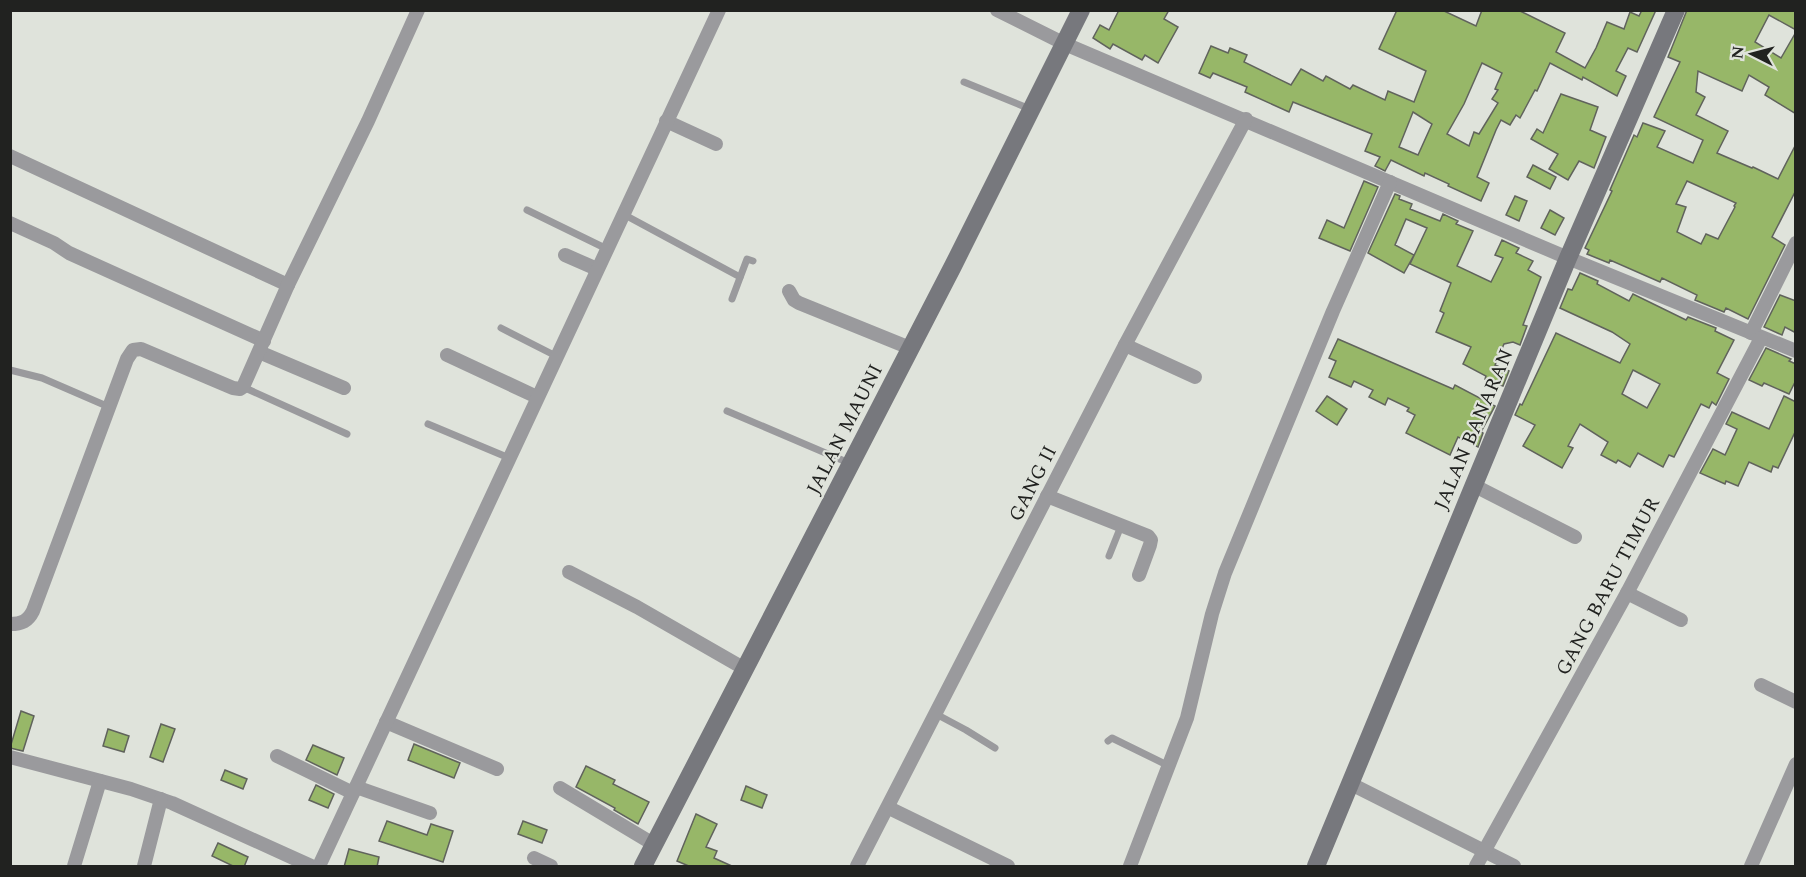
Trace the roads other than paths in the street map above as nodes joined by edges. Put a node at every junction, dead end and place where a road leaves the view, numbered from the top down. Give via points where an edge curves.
1 (418, 10) edge
2 (718, 10) edge
3 (997, 10) edge
4 (1082, 10) edge
5 (1676, 10) edge
6 (1065, 44) junction
7 (964, 82) dead end
8 (1032, 110) junction
9 (1246, 119) junction
10 (666, 121) junction
11 (716, 144) dead end
12 (10, 156) edge
13 (1390, 182) junction
14 (527, 210) dead end
15 (623, 214) junction
16 (10, 223) edge
17 (1796, 243) edge
18 (607, 249) junction
19 (565, 255) dead end
20 (1568, 258) junction
21 (753, 261) dead end
22 (597, 269) junction
23 (740, 278) junction
24 (288, 285) junction
25 (789, 291) dead end
26 (732, 298) dead end
27 (501, 328) dead end
28 (1756, 336) junction
29 (1125, 345) junction
30 (261, 346) junction
31 (910, 348) junction
32 (1796, 351) edge
33 (447, 355) dead end
34 (556, 356) junction
35 (10, 370) edge
36 (1196, 377) dead end
37 (243, 387) junction
38 (344, 388) dead end
39 (537, 397) junction
40 (110, 407) junction
41 (727, 411) dead end
42 (428, 424) dead end
43 (346, 434) dead end
44 (509, 458) junction
45 (852, 464) junction
46 (1473, 485) junction
47 (1047, 496) junction
48 (1122, 526) junction
49 (1575, 537) dead end
50 (1109, 556) dead end
51 (569, 572) dead end
52 (1140, 576) dead end
53 (1627, 593) junction
54 (1681, 620) dead end
55 (10, 624) edge
56 (745, 669) junction
57 (1761, 685) dead end
58 (1796, 702) edge
59 (936, 714) junction
60 (386, 722) junction
61 (1108, 741) dead end
62 (995, 748) dead end
63 (277, 756) dead end
64 (10, 757) edge
65 (1796, 764) edge
66 (1169, 766) junction
67 (497, 770) dead end
68 (100, 781) junction
69 (1351, 784) junction
70 (560, 788) dead end
71 (355, 790) junction
72 (161, 799) junction
73 (888, 808) junction
74 (430, 813) dead end
75 (655, 845) junction
76 (1484, 852) junction
77 (534, 858) dead end
78 (74, 867) edge
79 (144, 867) edge
80 (311, 867) edge
81 (319, 867) edge
82 (551, 867) edge
83 (644, 867) edge
84 (857, 867) edge
85 (1008, 867) edge
86 (1130, 867) edge
87 (1316, 867) edge
88 (1476, 867) edge
89 (1514, 867) edge
90 (1751, 867) edge

1 - 24 street
2 - 10 street
3 - 6 street
4 - 6 main road, JALAN MAUNI
5 - 20 main road, JALAN BANARAN
6 - 8 main road, JALAN MAUNI
6 - 9 street
7 - 8 lane
8 - 31 main road, JALAN MAUNI
9 - 13 street
9 - 29 street, GANG II
10 - 11 street
10 - 15 street
12 - 24 street
13 - 20 street
13 - 66 street via 1225,573 1187,718
14 - 18 lane
15 - 18 street
15 - 23 lane
16 - 30 street
17 - 28 street, GANG BARU TIMUR
18 - 22 street
19 - 22 street
20 - 28 street
20 - 46 main road, JALAN BANARAN
21 - 23 lane via 747,259
22 - 34 street
23 - 26 lane
24 - 30 street
25 - 31 street via 799,303
27 - 34 lane
28 - 32 street
28 - 53 street, GANG BARU TIMUR
29 - 36 street
29 - 47 street, GANG II
30 - 37 street
30 - 38 street
31 - 45 main road, JALAN MAUNI
33 - 39 street
34 - 39 street
35 - 40 lane via 42,378
37 - 40 street via 233,388 138,349 129,354
37 - 43 lane
39 - 44 street
40 - 55 street via 33,611 23,623
41 - 45 lane
42 - 44 lane
44 - 60 street
45 - 56 main road, JALAN MAUNI
46 - 49 street
46 - 69 main road, JALAN BANARAN
47 - 48 street
47 - 59 street, GANG II
48 - 50 lane
48 - 52 street via 1151,540
51 - 56 street
53 - 54 street
53 - 76 street, GANG BARU TIMUR
56 - 75 main road, JALAN MAUNI
57 - 58 street
59 - 62 lane
59 - 73 street, GANG II
60 - 67 street
60 - 71 street
61 - 66 lane via 1112,738
63 - 71 street
64 - 68 street
65 - 90 street
66 - 86 street
68 - 72 street
68 - 78 street
69 - 76 street
69 - 87 main road, JALAN BANARAN
70 - 75 street
71 - 74 street
71 - 81 street
72 - 79 street
72 - 80 street
73 - 84 street, GANG II
73 - 85 street
75 - 83 main road, JALAN MAUNI
76 - 88 street, GANG BARU TIMUR
76 - 89 street
77 - 82 street

